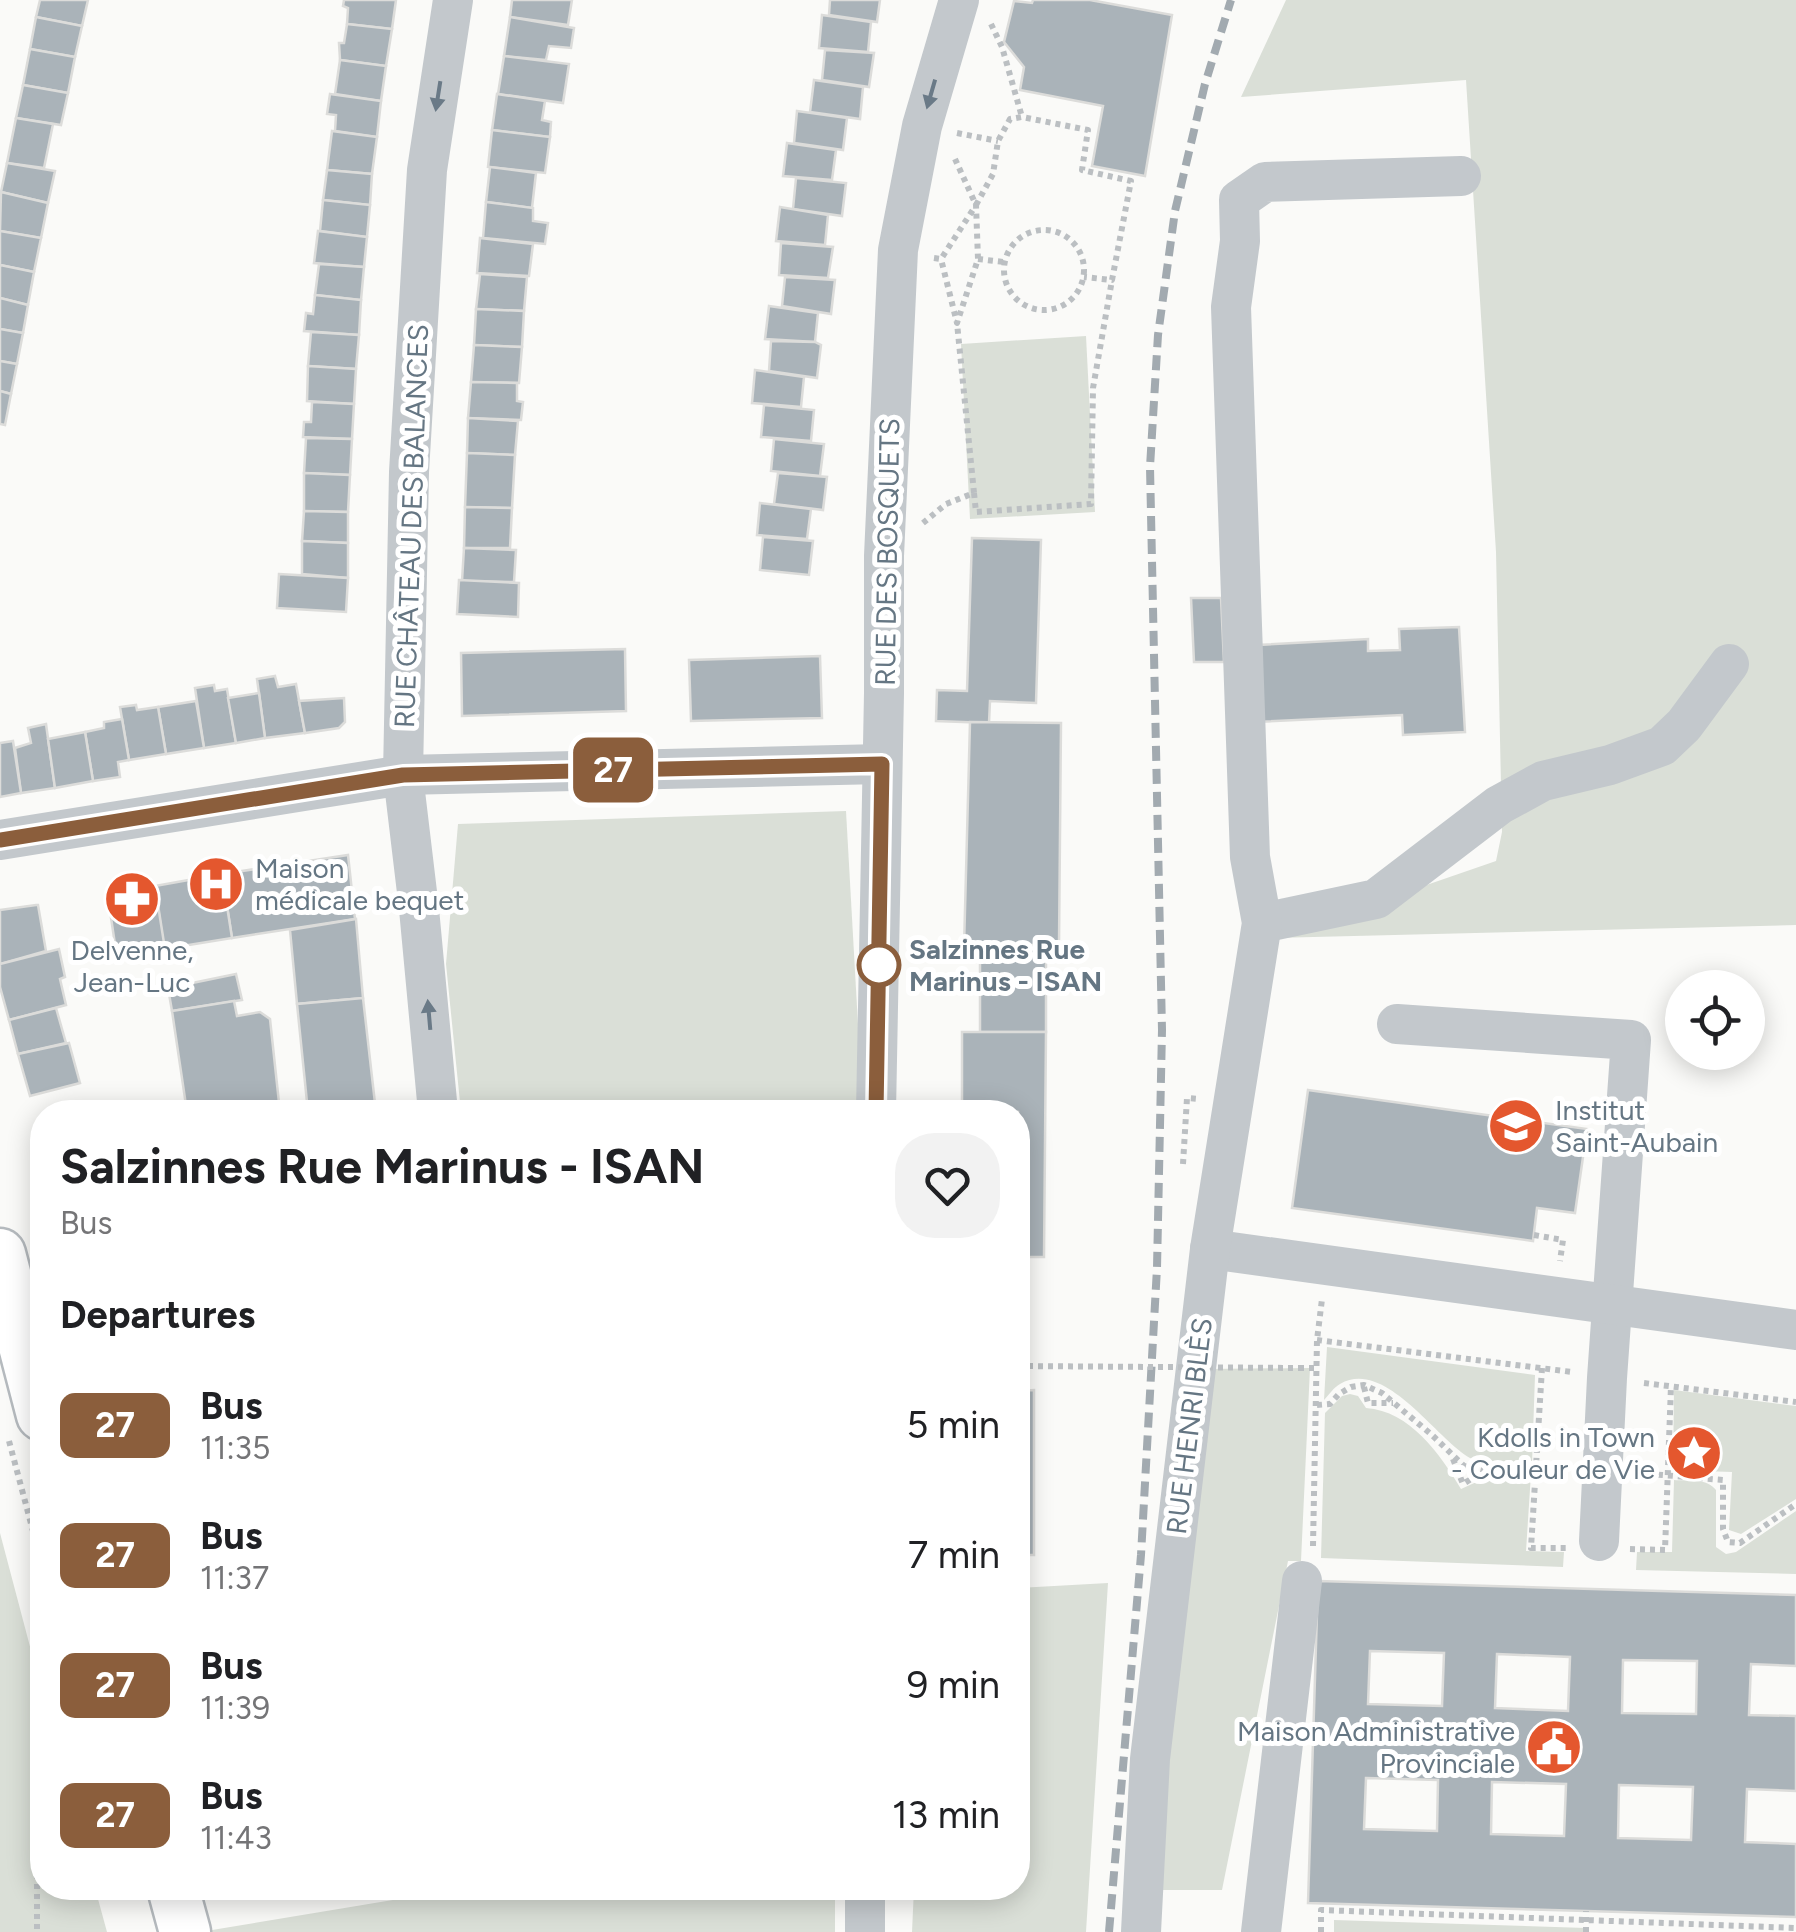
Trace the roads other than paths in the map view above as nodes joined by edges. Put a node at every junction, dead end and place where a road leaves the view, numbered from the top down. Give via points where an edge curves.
1 (453, 0) edge
2 (973, 8) edge
3 (1461, 176) dead end
4 (1729, 664) dead end
5 (882, 764) junction
6 (403, 775) junction
7 (0, 840) edge
8 (1262, 923) junction
9 (1397, 1024) dead end
10 (437, 1100) edge
11 (876, 1100) edge
12 (1210, 1249) junction
13 (0, 1254) edge
14 (1612, 1305) junction
15 (1796, 1330) edge
16 (26, 1428) edge
17 (1618, 1545) road end
18 (1308, 1567) road end
19 (176, 1900) edge
20 (866, 1900) edge
21 (185, 1932) edge
22 (865, 1932) edge
23 (1142, 1932) edge
24 (1262, 1932) edge

1 -> 6 street, RUE CHÂTEAU DES BALANCES via 426,170 409,472
2 -> 5 street, RUE DES BOSQUETS via 922,126 898,250
3 - 8 street, RUE HENRI BLÈS via 1265,182 1239,200 1230,307 1250,857
4 - 8 street via 1662,746 1543,780 1499,805 1376,899
5 - 6 street
5 - 11 street, RUE DES BOSQUETS
6 - 7 street
10 -> 6 street, RUE CHÂTEAU DES BALANCES
8 - 12 street, RUE HENRI BLÈS
9 - 14 street via 1632,1040
12 - 14 street
12 - 23 street, RUE HENRI BLÈS via 1150,1759
13 - 16 main road
14 - 15 street
14 - 17 street via 1603,1473
18 - 24 street
19 - 21 main road
20 - 22 street

